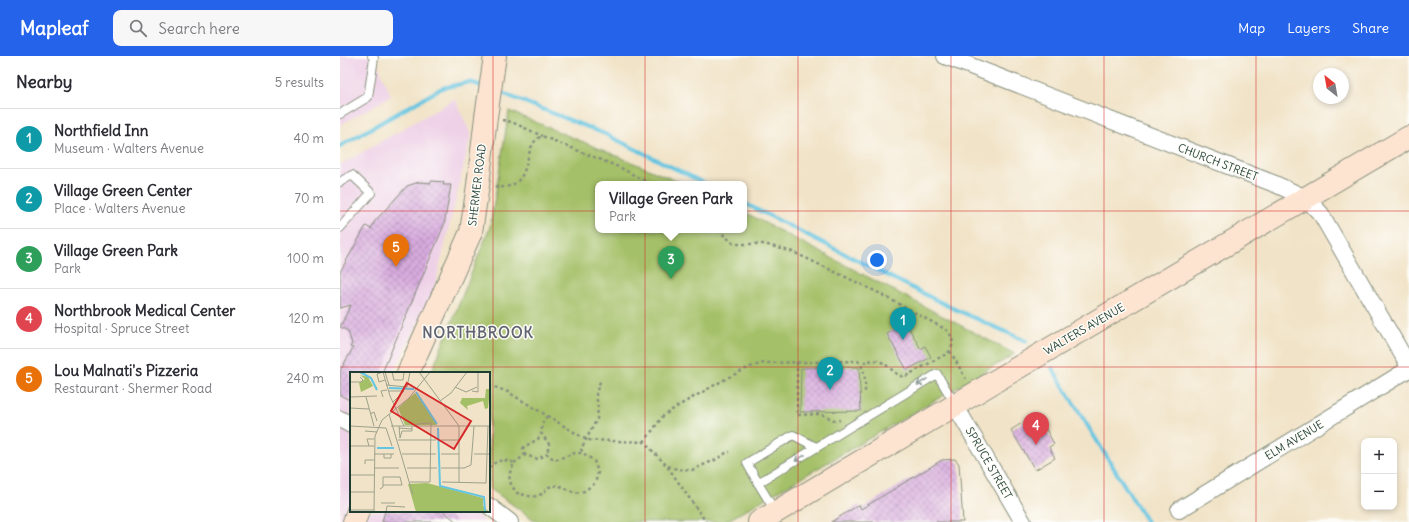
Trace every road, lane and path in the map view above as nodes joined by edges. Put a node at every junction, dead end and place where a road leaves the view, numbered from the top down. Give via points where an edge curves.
1 (372, 56) edge
2 (495, 56) edge
3 (945, 56) edge
4 (340, 114) edge
5 (494, 116) junction
6 (542, 136) junction
7 (1409, 137) edge
8 (645, 181) edge
9 (340, 182) edge
10 (495, 186) dead end
11 (1306, 198) junction
12 (340, 228) edge
13 (721, 233) edge
14 (950, 350) junction
15 (797, 362) junction
16 (862, 366) junction
17 (1409, 366) edge
18 (1409, 370) edge
19 (408, 372) edge
20 (601, 379) dead end
21 (966, 380) dead end
22 (490, 385) edge
23 (865, 392) dead end
24 (955, 405) junction
25 (547, 416) junction
26 (842, 418) dead end
27 (340, 419) edge
28 (350, 424) edge
29 (541, 433) junction
30 (587, 440) junction
31 (644, 442) junction
32 (816, 447) junction
33 (730, 452) dead end
34 (583, 453) junction
35 (547, 454) junction
36 (526, 455) junction
37 (514, 463) junction
38 (667, 466) junction
39 (490, 467) edge
40 (758, 483) junction
41 (490, 507) edge
42 (1178, 510) dead end
43 (358, 512) edge
44 (767, 517) edge
45 (354, 522) edge
46 (510, 522) edge
47 (706, 522) edge
48 (1023, 522) edge

1 - 4 lane via 374,58 368,97
2 - 5 street, SHERMER ROAD
3 - 11 street, CHURCH STREET
5 - 6 path
5 - 19 street, SHERMER ROAD via 471,232
6 - 8 path via 621,168
6 - 10 path via 534,141 521,178 505,187
7 - 11 street, WALTERS AVENUE
9 - 12 lane via 352,175 371,193
11 - 17 street, CHURCH STREET via 1321,214
11 - 24 street, WALTERS AVENUE
13 - 14 path via 737,244 764,244 787,249 874,291 950,332 953,340
14 - 16 path via 904,377 880,360 865,362
14 - 21 path
15 - 16 path via 858,361
15 - 26 path via 797,415 821,414 836,421
15 - 31 path via 764,363 727,378 664,416
16 - 23 path via 865,374
18 - 42 street, ELM AVENUE
20 - 30 path via 596,393 597,419
22 - 25 path via 508,392
24 -> 32 lane via 936,374
24 - 44 street, WALTERS AVENUE
24 - 48 street, SPRUCE STREET
25 - 29 path
25 - 30 path
27 - 28 street
29 - 35 path via 549,444
29 - 36 path via 538,439 524,446
30 - 31 path
30 - 34 path via 581,449
31 - 38 path
32 -> 40 lane
32 - 40 lane via 793,435 747,463
33 - 38 path via 692,470 677,470
34 - 35 path via 575,452 555,460
34 - 37 path via 594,462 598,476 591,486 576,493 558,485 549,487 542,494 533,497 517,493 512,488 509,475
35 - 36 path via 538,459
36 - 37 path
37 - 39 path via 499,460
38 - 47 path
40 - 44 lane
41 - 46 street
43 - 45 street

